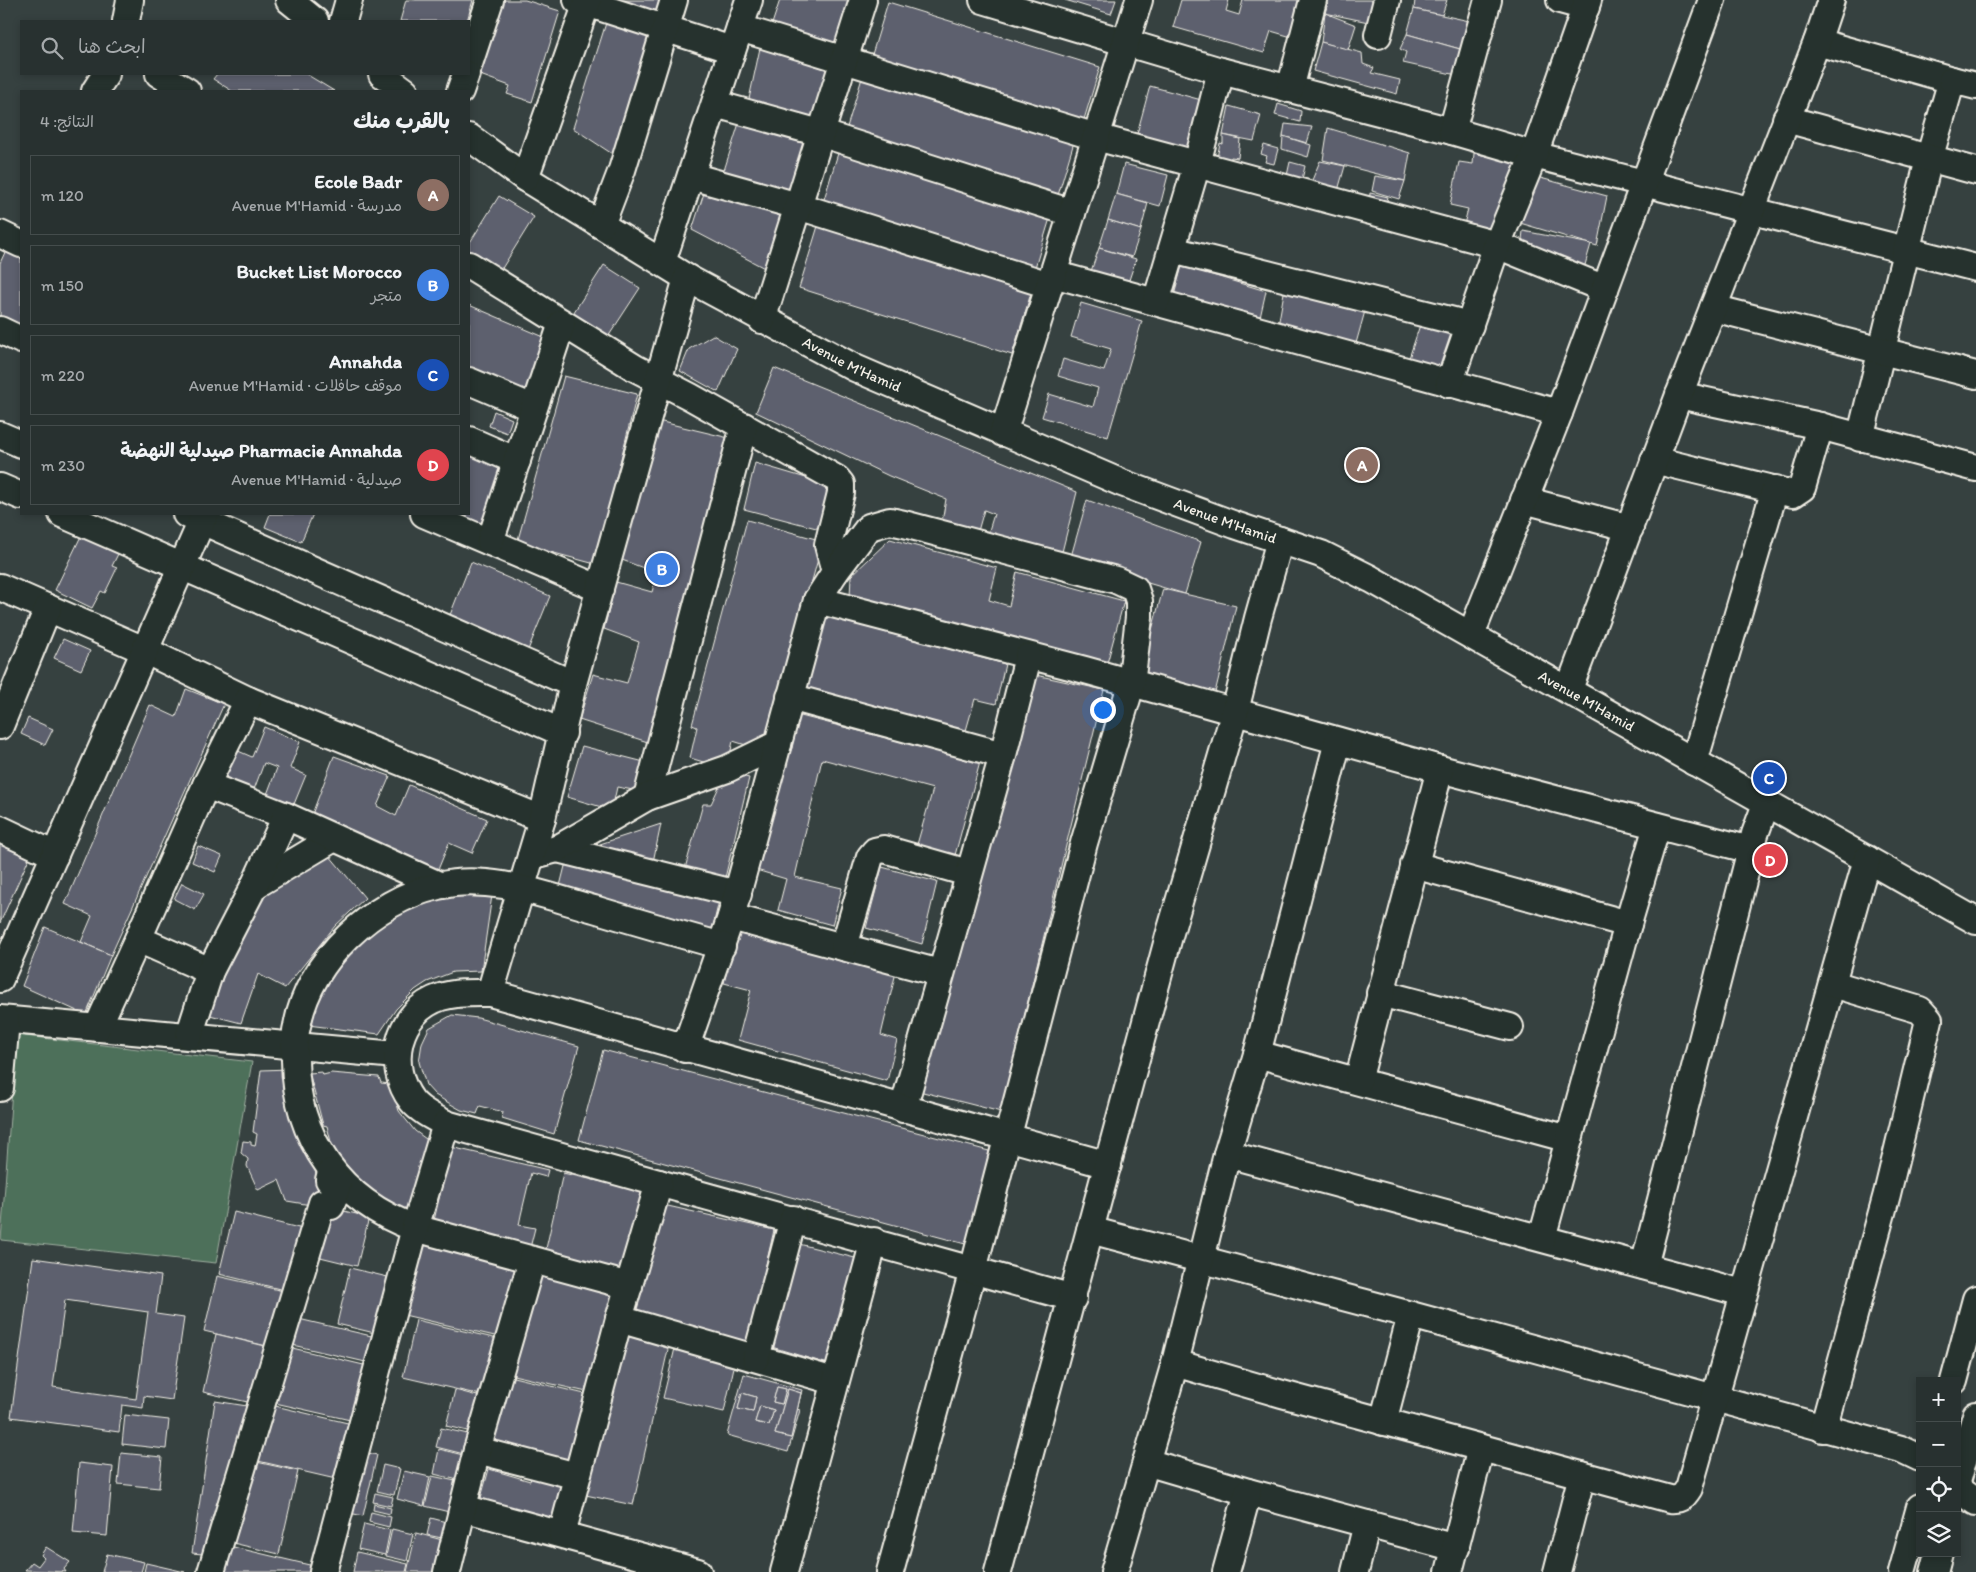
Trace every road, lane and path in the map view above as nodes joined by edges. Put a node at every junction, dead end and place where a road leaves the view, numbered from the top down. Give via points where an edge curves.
1 (130, 0) edge
2 (289, 0) edge
3 (349, 0) edge
4 (490, 0) edge
5 (674, 0) edge
6 (749, 0) edge
7 (863, 0) edge
8 (983, 0) edge
9 (1139, 0) edge
10 (1313, 0) edge
11 (1387, 0) edge
12 (1488, 0) edge
13 (1560, 0) edge
14 (1712, 0) edge
15 (1831, 0) edge
16 (584, 1) edge
17 (1587, 4) edge
18 (1026, 6) edge
19 (126, 20) edge
20 (314, 20) edge
21 (343, 20) edge
22 (666, 27) junction
23 (1378, 35) dead end
24 (736, 39) junction
25 (1817, 42) junction
26 (1125, 43) junction
27 (844, 58) junction
28 (470, 61) edge
29 (1221, 71) junction
30 (105, 75) edge
31 (162, 75) edge
32 (466, 75) edge
33 (1964, 83) edge
34 (1290, 89) junction
35 (96, 90) edge
36 (186, 90) edge
37 (460, 90) edge
38 (715, 104) junction
39 (1786, 119) junction
40 (1452, 131) junction
41 (820, 133) junction
42 (1096, 137) junction
43 (470, 138) edge
44 (1534, 155) junction
45 (1929, 159) junction
46 (1197, 164) junction
47 (1976, 171) edge
48 (691, 176) junction
49 (526, 178) junction
50 (1644, 182) junction
51 (798, 206) junction
52 (1750, 209) junction
53 (1072, 213) junction
54 (601, 225) junction
55 (1497, 245) junction
56 (1172, 250) junction
57 (1908, 251) junction
58 (662, 262) junction
59 (470, 266) edge
60 (1976, 268) edge
61 (687, 278) junction
62 (1051, 280) junction
63 (1605, 289) junction
64 (1156, 302) junction
65 (1713, 308) junction
66 (762, 320) junction
67 (562, 323) junction
68 (1470, 325) junction
69 (0, 330) edge
70 (20, 340) edge
71 (1882, 351) junction
72 (1976, 375) edge
73 (660, 380) junction
74 (470, 381) edge
75 (1449, 384) junction
76 (1679, 395) junction
77 (533, 408) junction
78 (1559, 413) junction
79 (744, 426) junction
80 (1820, 426) junction
81 (1003, 433) junction
82 (0, 435) edge
83 (1860, 438) junction
84 (470, 440) edge
85 (20, 444) edge
86 (1654, 460) junction
87 (517, 461) junction
88 (1976, 468) edge
89 (0, 487) edge
90 (1775, 490) junction
91 (20, 496) edge
92 (1524, 500) junction
93 (64, 515) edge
94 (426, 515) edge
95 (197, 516) edge
96 (1630, 528) junction
97 (1280, 540) junction
98 (490, 542) junction
99 (182, 565) junction
100 (835, 572) junction
101 (0, 587) edge
102 (600, 589) junction
103 (817, 600) junction
104 (48, 608) junction
105 (1471, 635) junction
106 (144, 650) junction
107 (1028, 657) junction
108 (573, 684) junction
109 (1131, 685) junction
110 (1569, 690) junction
111 (6, 693) edge
112 (790, 697) junction
113 (248, 700) junction
114 (1235, 711) junction
115 (0, 726) edge
116 (563, 733) junction
117 (1338, 741) junction
118 (778, 744) junction
119 (1003, 755) junction
120 (1694, 762) junction
121 (1440, 769) junction
122 (206, 785) junction
123 (646, 797) junction
124 (1766, 804) junction
125 (286, 816) junction
126 (542, 819) junction
127 (1657, 826) junction
128 (0, 829) edge
129 (334, 838) junction
130 (557, 849) junction
131 (1751, 850) junction
132 (55, 855) junction
133 (531, 856) junction
134 (1867, 859) junction
135 (1414, 865) junction
136 (968, 872) junction
137 (440, 885) junction
138 (254, 886) junction
139 (521, 889) junction
140 (735, 906) junction
141 (1976, 921) edge
142 (1628, 924) junction
143 (138, 939) junction
144 (722, 946) junction
145 (844, 947) junction
146 (210, 971) junction
147 (940, 973) junction
148 (0, 979) edge
149 (1833, 984) junction
150 (490, 993) junction
151 (1380, 993) junction
152 (3, 1019) edge
153 (1510, 1027) dead end
154 (97, 1028) junction
155 (189, 1036) junction
156 (295, 1046) junction
157 (685, 1049) junction
158 (396, 1054) junction
159 (1257, 1054) junction
160 (1358, 1081) junction
161 (0, 1088) edge
162 (903, 1109) junction
163 (446, 1124) junction
164 (1006, 1136) junction
165 (1569, 1140) junction
166 (1227, 1154) junction
167 (1108, 1165) junction
168 (332, 1169) junction
169 (659, 1183) junction
170 (793, 1220) junction
171 (414, 1228) junction
172 (1090, 1230) junction
173 (1542, 1238) junction
174 (874, 1241) junction
175 (532, 1260) junction
176 (1201, 1260) junction
177 (1644, 1266) junction
178 (973, 1270) junction
179 (629, 1286) junction
180 (1743, 1293) junction
181 (1073, 1298) junction
182 (1976, 1299) edge
183 (1411, 1315) junction
184 (619, 1319) junction
185 (756, 1358) junction
186 (1175, 1363) junction
187 (1955, 1377) edge
188 (834, 1381) junction
189 (1713, 1400) junction
190 (1976, 1415) edge
191 (1383, 1422) junction
192 (1823, 1429) junction
193 (1481, 1448) junction
194 (477, 1450) junction
195 (1916, 1456) edge
196 (1146, 1462) junction
197 (1961, 1468) edge
198 (1582, 1475) junction
199 (577, 1476) junction
200 (1248, 1492) junction
201 (1961, 1492) edge
202 (1976, 1502) edge
203 (463, 1508) junction
204 (1919, 1512) edge
205 (1366, 1524) junction
206 (562, 1534) junction
207 (1937, 1557) edge
208 (1452, 1560) edge
209 (211, 1572) edge
210 (323, 1572) edge
211 (447, 1572) edge
212 (698, 1572) edge
213 (784, 1572) edge
214 (890, 1572) edge
215 (998, 1572) edge
216 (1114, 1572) edge
217 (1226, 1572) edge
218 (1355, 1572) edge
219 (1557, 1572) edge
220 (1902, 1572) edge
221 (1934, 1572) edge

1 - 19 street
2 - 20 street
3 - 21 street
4 - 28 street
5 - 22 street
6 - 24 street
7 - 27 street
8 - 18 street
9 - 26 street
10 - 34 street
11 - 23 street
12 - 40 street
13 - 17 street
14 - 50 street
15 - 25 street
16 - 22 street
16 - 49 street
17 - 44 street
18 - 26 street
22 - 24 street
22 - 54 street via 622,170
24 - 27 street
24 - 38 street
25 - 33 street
25 - 39 street
26 - 29 street
26 - 42 street
27 - 41 street
27 - 42 street
29 - 34 street
29 - 46 street
30 - 35 street
31 - 36 street
32 - 37 street
33 - 45 street
34 - 40 street
38 - 41 street
38 - 48 street
39 - 45 street
39 - 52 street
40 - 44 street
41 - 51 street
41 - 53 street
42 - 46 street
42 - 53 street
43 - 49 street, Avenue M'Hamid
44 - 50 street
44 - 55 street
45 - 47 street
45 - 57 street
46 - 55 street
46 - 56 street
48 - 51 street
48 - 58 street
49 - 54 street, Avenue M'Hamid
50 - 52 street
50 - 63 street
51 - 62 street
51 - 66 street
52 - 57 street
52 - 65 street
53 - 62 street
54 - 58 street, Avenue M'Hamid
55 - 63 street
55 - 68 street
56 - 64 street
56 - 68 street
57 - 60 street
57 - 71 street
58 - 61 street, Avenue M'Hamid
59 - 67 street
61 - 66 street, Avenue M'Hamid
61 - 73 street
62 - 64 street
62 - 81 street
63 - 78 street
64 - 75 street
65 - 71 street
65 - 76 street
66 - 81 street, Avenue M'Hamid via 855,368
67 - 73 street
67 - 77 street
68 - 75 street
69 - 70 street
71 - 72 street
71 - 83 street
73 - 79 street
73 - 102 street
74 - 77 street
75 - 78 street
76 - 80 street
76 - 86 street
77 - 87 street
78 - 92 street
79 - 100 street via 837,478 841,484 828,545
79 - 123 street
80 - 83 street
80 - 90 street via 1802,488 1793,494
81 - 97 street, Avenue M'Hamid via 1178,505
82 - 85 street
83 - 88 street
84 - 87 street
86 - 90 street
86 - 96 street
87 - 98 street
89 - 91 street
90 - 120 street
92 - 96 street
92 - 105 street
93 - 99 street
94 - 98 street
95 - 99 street
95 - 108 street
96 - 110 street
97 - 105 street, Avenue M'Hamid via 1322,554
97 - 114 street
98 - 102 street
99 - 106 street
99 - 116 street
100 - 103 street
100 - 109 street via 869,527 890,521 1116,580 1135,589 1139,601
101 - 104 street
102 - 108 street
103 - 107 street
103 - 112 street
104 - 106 street
104 - 111 street
105 - 110 street, Avenue M'Hamid
106 - 113 street
106 - 132 street
107 - 109 street
107 - 119 street
108 - 116 street
109 - 114 street
109 - 164 street via 1084,843
110 - 120 street, Avenue M'Hamid
111 - 115 street
112 - 118 street
112 - 119 street
113 - 122 street
113 - 126 street
114 - 117 street
114 - 167 street via 1169,936
116 - 126 street
117 - 121 street
117 - 159 street
118 - 123 street via 727,769
118 - 140 street
119 - 136 street
120 - 124 street, Avenue M'Hamid
121 - 127 street
121 - 135 street
122 - 125 street
122 - 143 street
123 - 130 street
124 - 131 street
124 - 134 street, Avenue M'Hamid
125 - 129 street
125 - 138 street
126 - 133 street
127 - 131 street
127 - 142 street
128 - 132 street
129 - 137 street
129 - 138 street
130 - 133 street
130 - 140 street
131 - 177 street
132 - 148 street
133 - 139 street
134 - 141 street, Avenue M'Hamid
134 - 149 street
135 - 142 street
135 - 151 street
136 - 145 street via 875,850 870,857
136 - 147 street
137 - 139 street via 474,883
137 - 156 street via 410,894 376,912 335,950 303,1004 296,1027
138 - 146 street
139 - 144 street
139 - 150 street
140 - 144 street
140 - 145 street
142 - 165 street
143 - 146 street
143 - 154 street
144 - 157 street
145 - 147 street
146 - 155 street
147 - 162 street
149 - 180 street
149 - 192 street via 1920,1010 1929,1020 1887,1194
150 - 157 street
150 - 158 street via 453,994 430,1002 405,1028
151 - 153 street
151 - 160 street
152 - 154 street
152 - 161 street
154 - 155 street
155 - 156 street
156 - 158 street
156 - 168 street via 302,1113 314,1143
157 - 162 street
158 - 163 street via 398,1075 412,1101
159 - 160 street
159 - 166 street
160 - 165 street
162 - 164 street
163 - 169 street
163 - 171 street
164 - 167 street
164 - 178 street
165 - 173 street
166 - 173 street
166 - 176 street
167 - 172 street
168 - 171 street via 366,1203 395,1221
168 - 209 street via 329,1180 338,1182 331,1206 322,1203
169 - 170 street
169 - 179 street
170 - 174 street
170 - 185 street
171 - 175 street
171 - 210 street
172 - 176 street
172 - 181 street
173 - 177 street
174 - 178 street
174 - 188 street
175 - 179 street
175 - 194 street
176 - 183 street
176 - 186 street
177 - 180 street
178 - 181 street
178 - 214 street
179 - 184 street
180 - 189 street
181 - 215 street
182 - 187 street
183 - 189 street
183 - 191 street
184 - 185 street
184 - 199 street
185 - 188 street
186 - 191 street
186 - 196 street
188 - 213 street
189 - 192 street
189 - 198 street via 1688,1488 1678,1500
190 - 197 street
191 - 193 street
192 - 195 street
193 - 198 street
193 - 208 street
194 - 199 street
194 - 203 street
196 - 200 street
196 - 216 street
198 - 219 street
199 - 206 street
200 - 205 street
200 - 217 street
201 - 202 street
203 - 206 street
203 - 211 street
204 - 220 street
205 - 208 street
205 - 218 street
206 - 212 street
207 - 221 street

